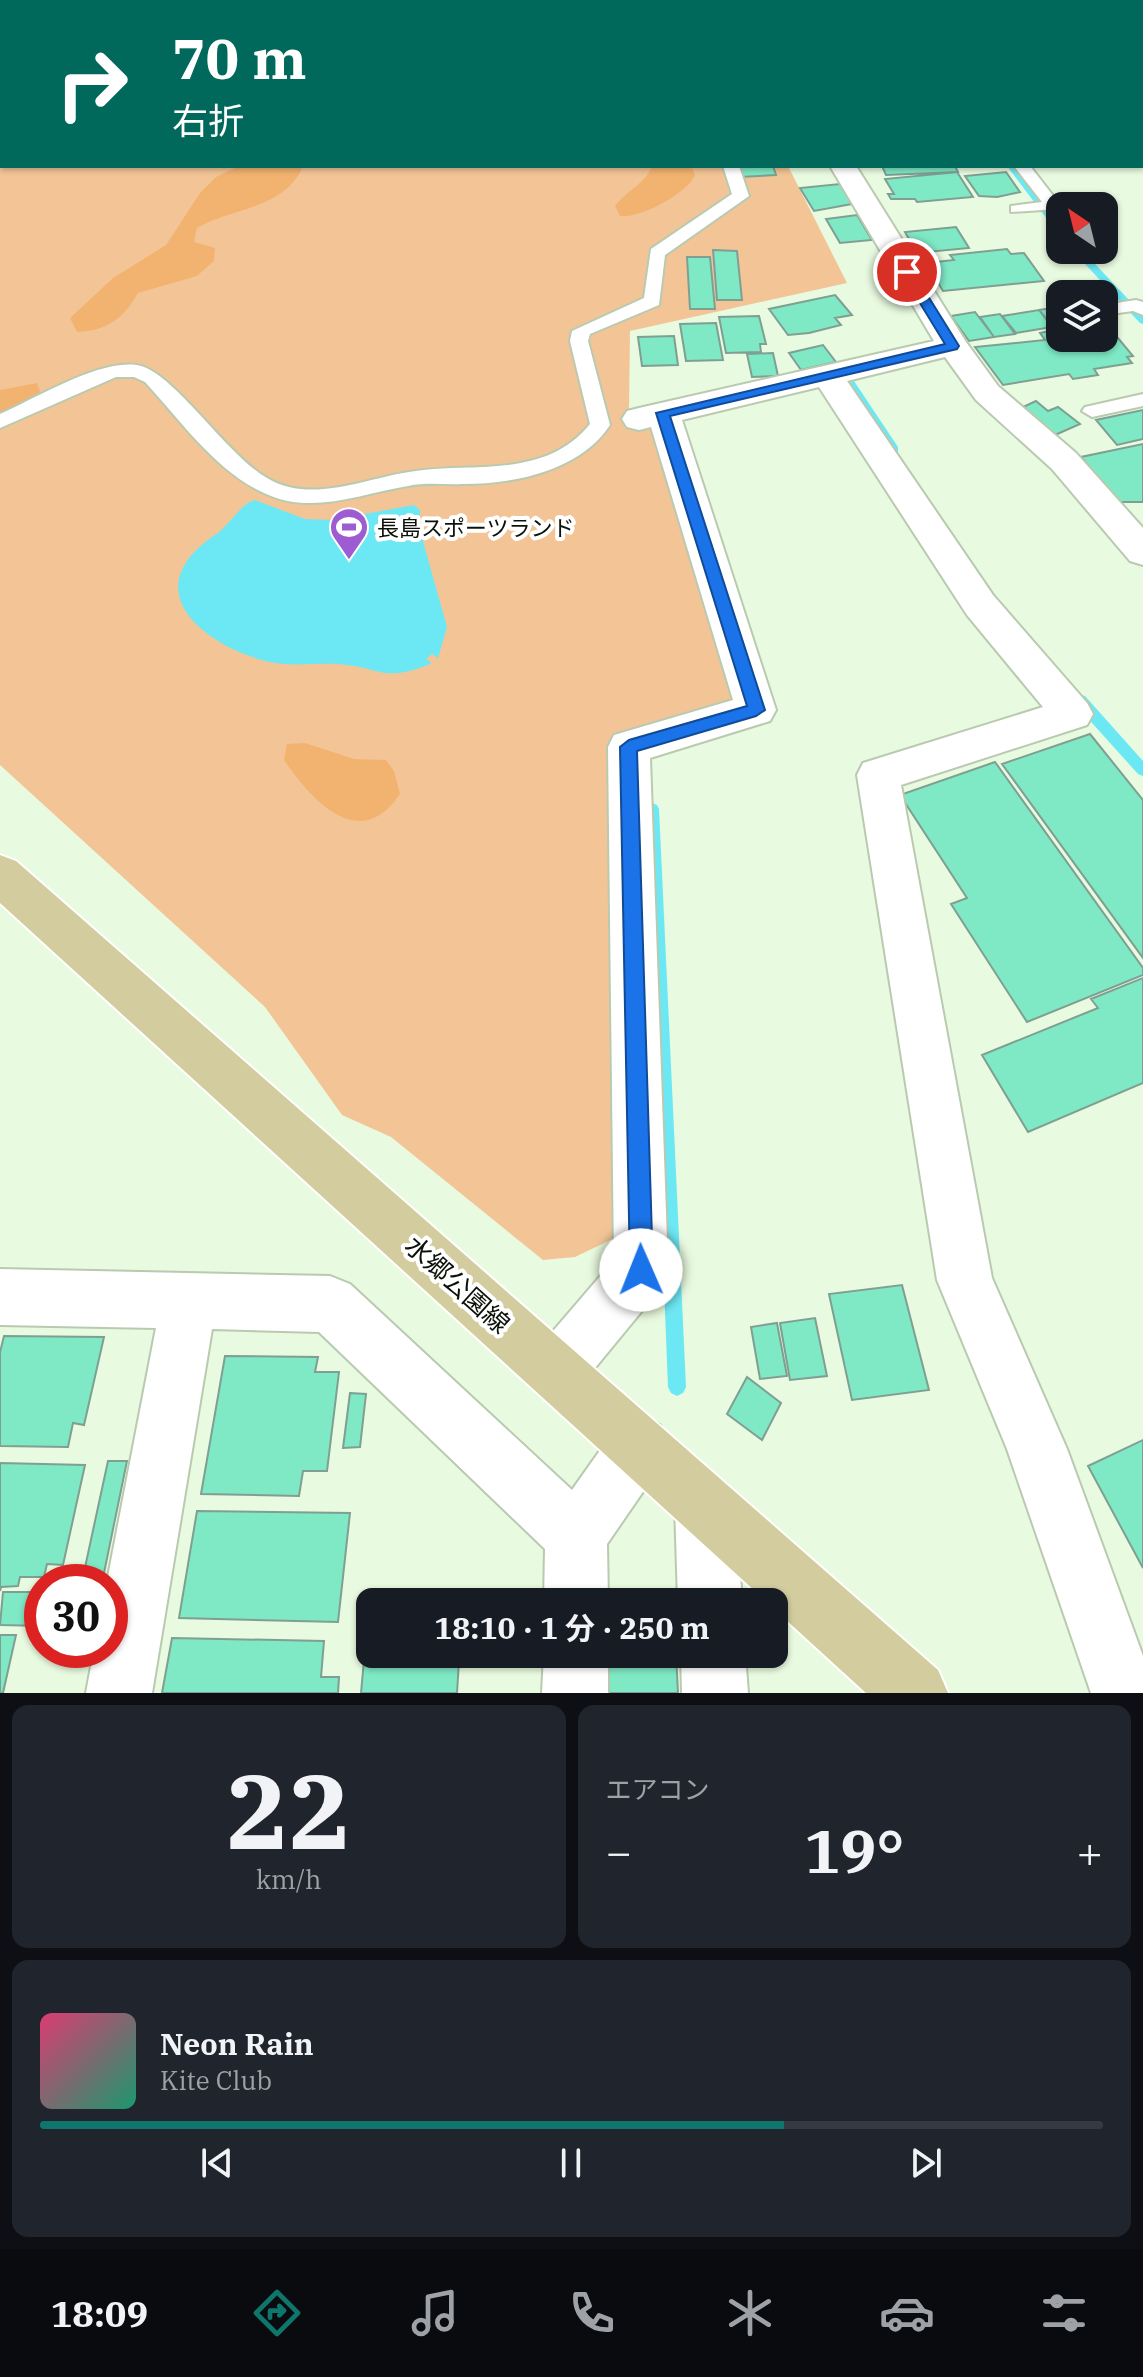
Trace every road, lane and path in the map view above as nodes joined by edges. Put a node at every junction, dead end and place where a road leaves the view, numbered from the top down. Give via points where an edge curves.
1 (732, 168) edge
2 (844, 168) edge
3 (1024, 168) edge
4 (1017, 209) dead end
5 (953, 346) junction
6 (827, 375) junction
7 (1143, 400) edge
8 (1092, 411) dead end
9 (0, 422) edge
10 (1143, 552) edge
11 (0, 875) edge
12 (0, 1297) edge
13 (189, 1299) junction
14 (556, 1371) junction
15 (639, 1446) junction
16 (705, 1505) junction
17 (576, 1536) junction
18 (576, 1588) edge
19 (709, 1588) edge
20 (576, 1668) edge
21 (714, 1668) edge
22 (119, 1693) edge
23 (575, 1693) edge
24 (715, 1693) edge
25 (915, 1693) edge
26 (1124, 1693) edge

1 - 9 lane via 741,196 657,253 653,301 581,331 600,425 590,442 534,466 468,478 429,475 318,496 291,493 262,485 152,378 137,371 113,371
2 - 5 street
3 - 4 lane via 1053,206
5 - 6 street
5 - 10 street via 987,393 1064,461
6 - 14 street via 651,416 756,710 629,747 641,1270
6 - 26 street via 980,605 1073,714 878,775 965,1280 1037,1449
7 - 8 lane
11 - 14 main road, 水郷公園線
12 - 13 street
13 - 17 street via 330,1304
13 - 22 street
14 - 15 main road, 水郷公園線
15 - 16 main road, 水郷公園線
15 - 17 street
16 - 19 street
16 - 25 main road, 水郷公園線
17 - 18 street
20 - 23 street
21 - 24 street

